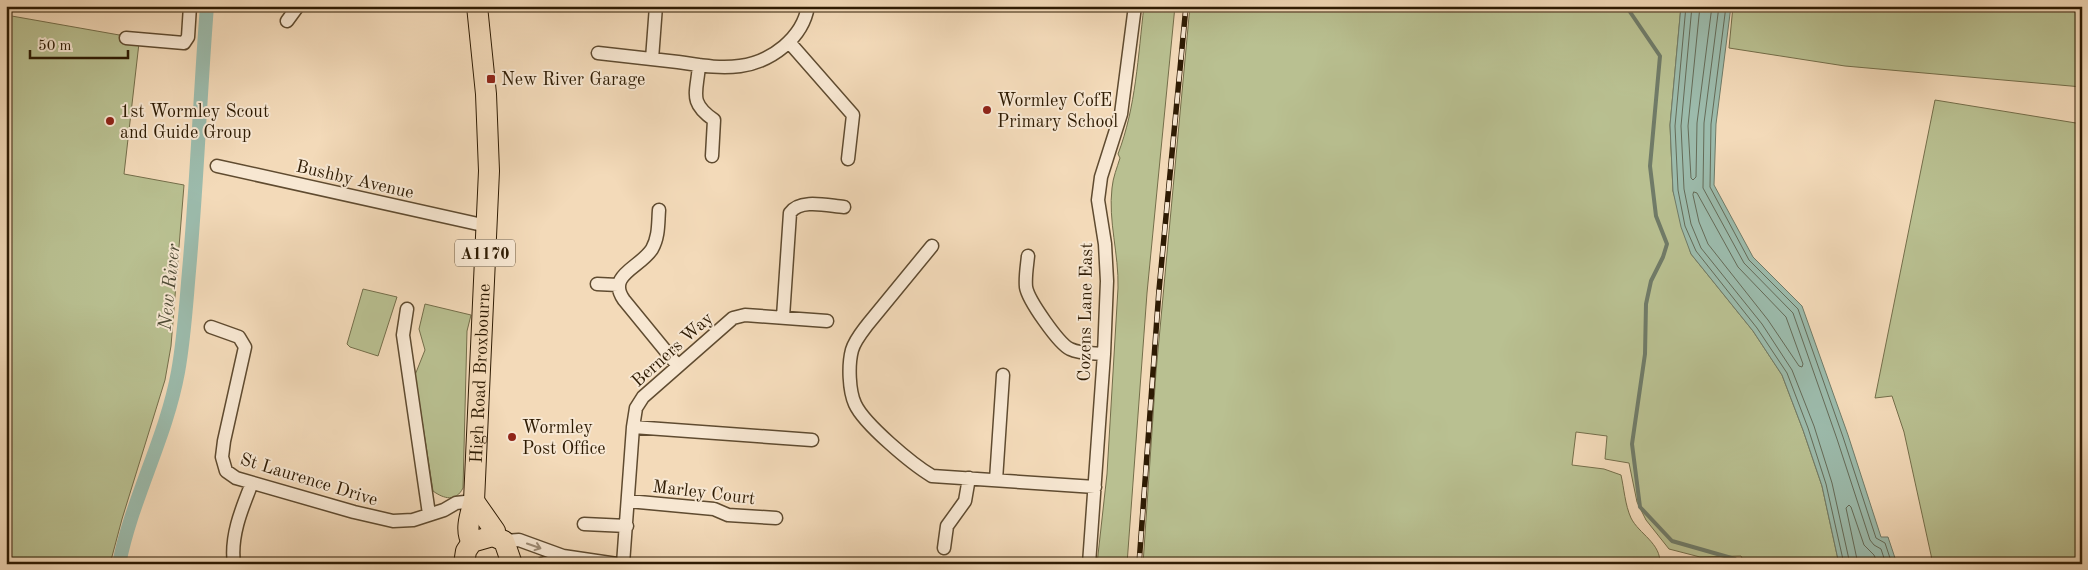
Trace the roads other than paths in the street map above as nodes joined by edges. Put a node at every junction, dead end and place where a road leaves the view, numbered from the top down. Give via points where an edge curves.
1 (190, 6) edge
2 (298, 6) edge
3 (477, 6) edge
4 (656, 6) edge
5 (808, 6) edge
6 (1135, 6) edge
7 (287, 21) dead end
8 (126, 38) dead end
9 (789, 42) junction
10 (598, 53) dead end
11 (652, 59) junction
12 (699, 65) junction
13 (712, 156) dead end
14 (848, 159) dead end
15 (217, 166) dead end
16 (844, 207) dead end
17 (659, 210) dead end
18 (487, 226) junction
19 (932, 246) dead end
20 (1028, 256) dead end
21 (597, 284) dead end
22 (618, 285) junction
23 (407, 309) dead end
24 (783, 317) junction
25 (827, 321) dead end
26 (211, 327) dead end
27 (1104, 354) junction
28 (678, 366) junction
29 (1003, 375) dead end
30 (633, 427) junction
31 (812, 440) dead end
32 (969, 478) junction
33 (996, 480) junction
34 (252, 483) junction
35 (1094, 487) junction
36 (474, 501) junction
37 (628, 501) junction
38 (444, 510) junction
39 (429, 514) junction
40 (776, 518) dead end
41 (469, 521) junction
42 (584, 524) dead end
43 (627, 526) junction
44 (499, 539) junction
45 (472, 542) junction
46 (944, 548) dead end
47 (563, 556) junction
48 (234, 564) edge
49 (464, 564) edge
50 (512, 564) edge
51 (542, 564) edge
52 (617, 564) edge
53 (623, 564) edge
54 (1089, 564) edge

1 - 8 street via 188,37 184,43
2 - 7 street
3 - 18 main road, High Road Broxbourne / A1170 via 486,94
4 - 11 street
5 - 9 street via 800,28
6 - 27 street, Cozens Lane East via 1121,114 1101,177 1098,200 1106,244
9 - 12 street via 758,62 741,66
9 - 14 street via 852,115
10 - 11 street
11 - 12 street
12 - 13 street via 696,102 702,112 714,120
15 - 18 street, Bushby Avenue
16 - 24 street via 803,205 790,213
17 - 22 street via 652,249 622,277
18 - 36 main road, High Road Broxbourne / A1170
19 - 32 street via 859,336 852,351 851,387 854,403 863,417 916,466 932,476
20 - 27 street via 1028,293 1060,342 1076,352
21 - 22 street
22 - 28 street via 624,300
23 - 39 street via 403,334
24 - 25 street, Berners Way
24 - 28 street, Berners Way via 745,315 733,318
26 - 34 street, St Laurence Drive via 239,337 245,347 222,456 226,472
27 - 35 street, Cozens Lane East
28 - 30 street, Berners Way via 638,403
29 - 33 street
30 - 31 street
30 - 37 street, Berners Way
32 - 33 street
32 - 46 street via 965,500 947,526
33 - 35 street
34 - 39 street, St Laurence Drive via 394,521 413,520
34 - 48 street via 238,522
35 - 54 street, Cozens Lane East
36 - 38 street, St Laurence Drive via 456,502
36 - 41 main road, High Road Broxbourne / A1170
36 - 44 main road
37 - 40 street, Marley Court
37 - 43 street, Berners Way
38 - 39 street, St Laurence Drive
38 - 41 street
41 - 45 main road, High Road Broxbourne / A1170 via 469,539
42 - 43 street
43 - 53 street, Berners Way
44 - 45 main road
44 -> 47 street via 519,540
44 - 50 main road
45 - 49 main road via 466,551
47 - 51 street
47 - 52 street

